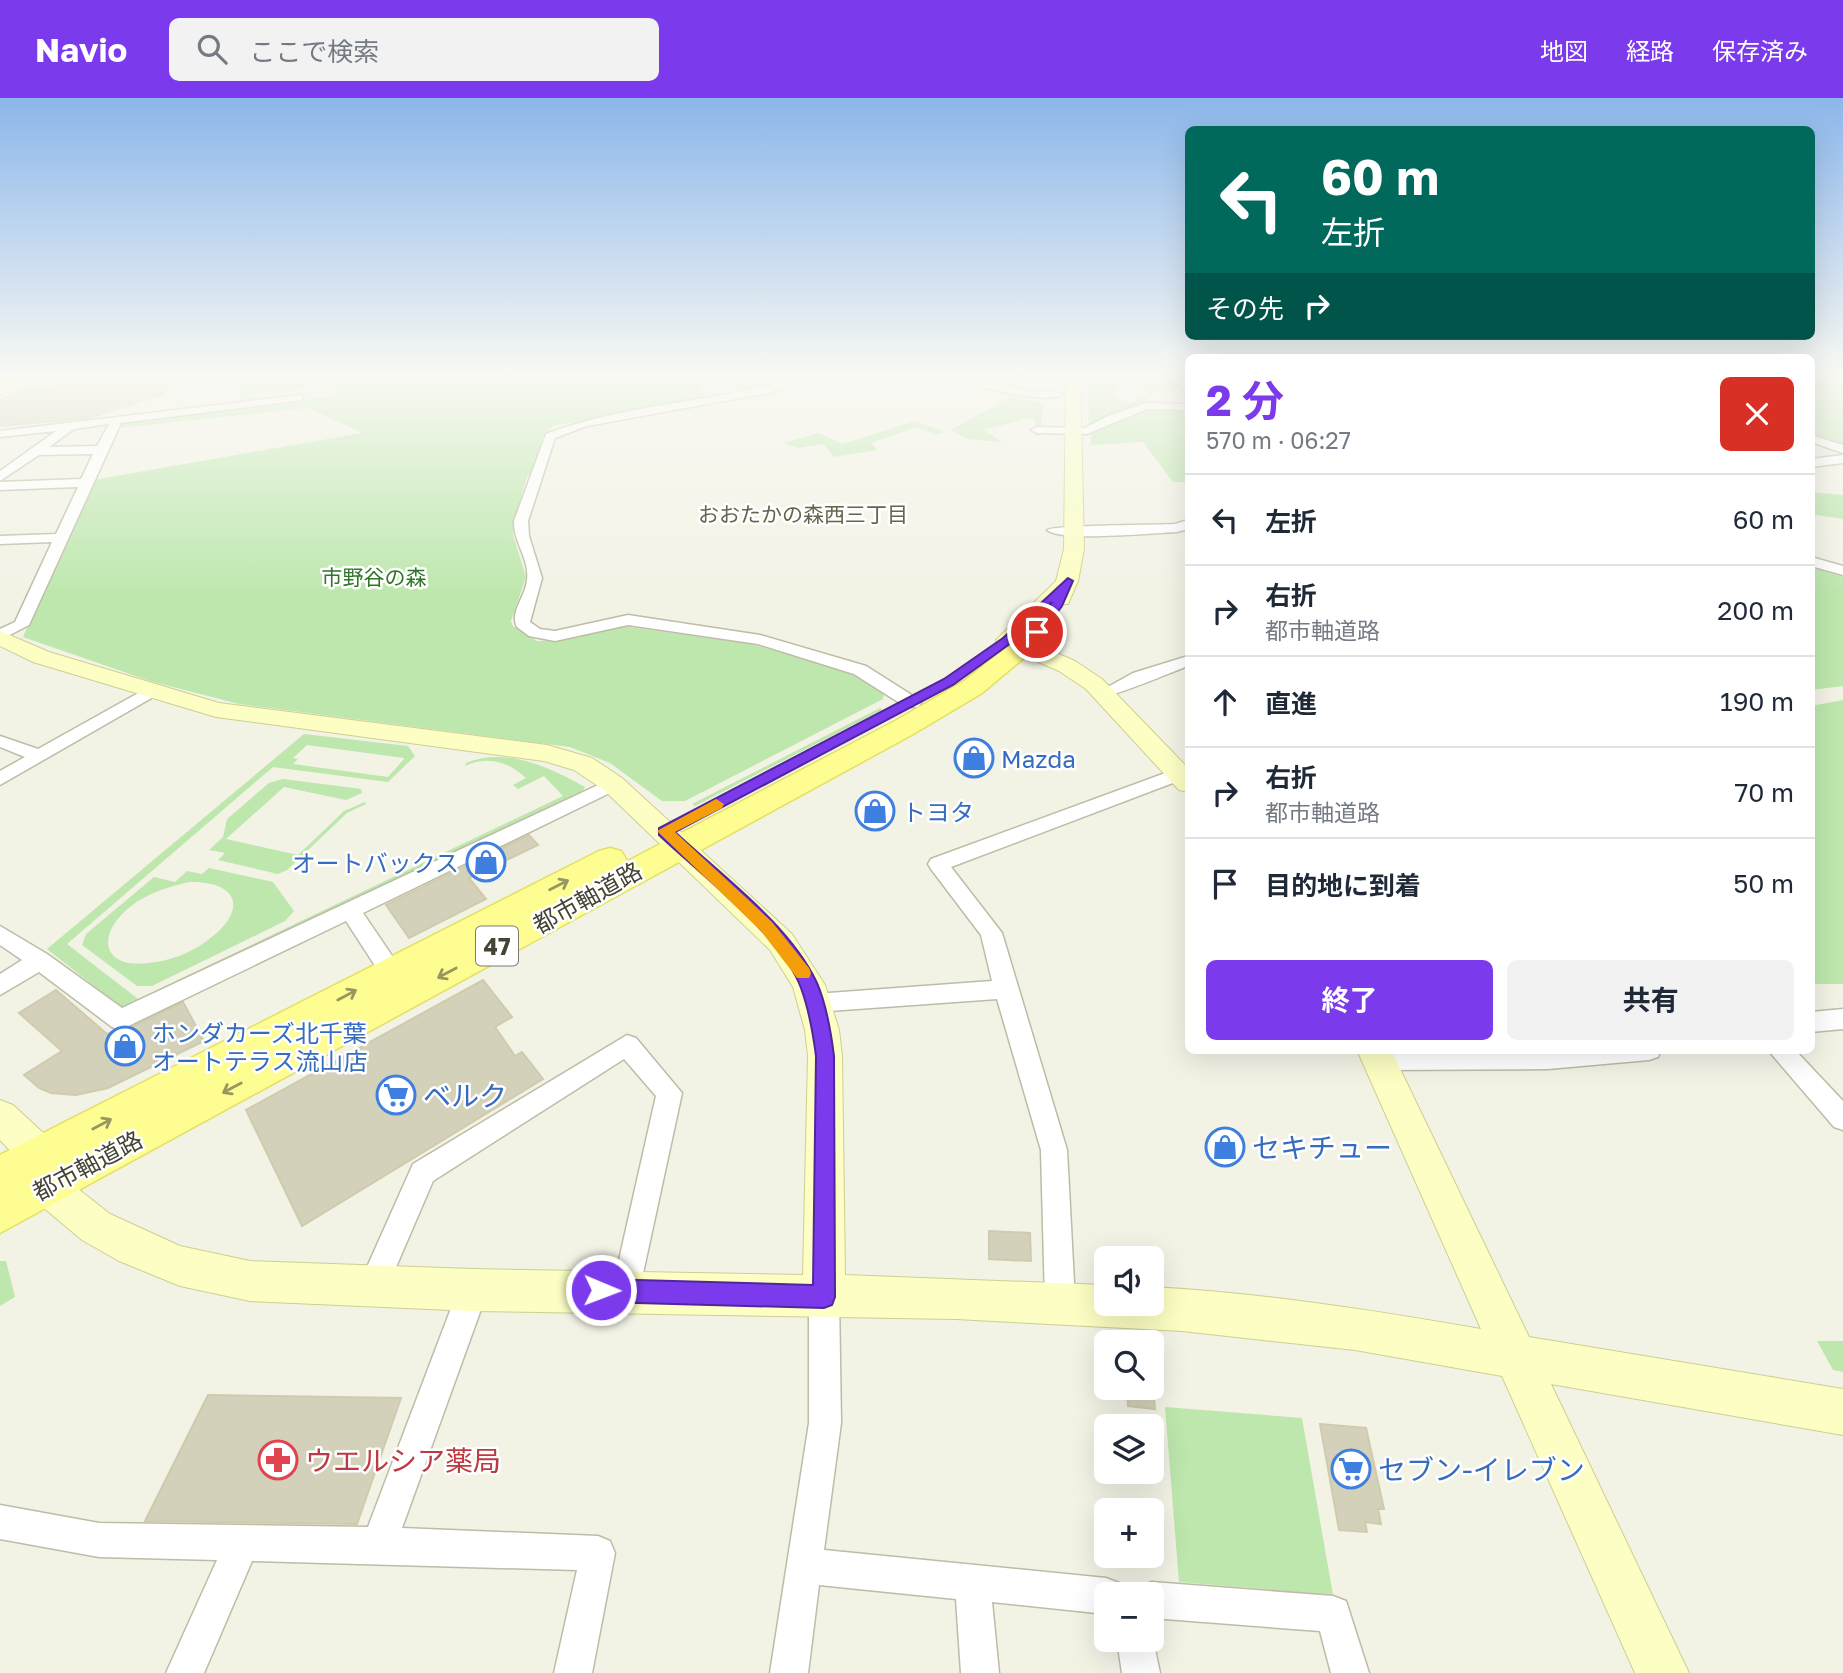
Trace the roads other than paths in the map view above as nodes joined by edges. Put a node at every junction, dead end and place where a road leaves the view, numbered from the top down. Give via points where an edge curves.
1 (42, 448) edge
2 (549, 448) edge
3 (1073, 448) edge
4 (101, 450) joint
5 (36, 452) junction
6 (1843, 459) edge
7 (1815, 462) edge
8 (0, 477) edge
9 (86, 483) junction
10 (0, 486) edge
11 (1185, 525) edge
12 (1054, 530) dead end
13 (1074, 532) junction
14 (60, 538) junction
15 (0, 540) edge
16 (1815, 562) edge
17 (1843, 571) edge
18 (0, 636) edge
19 (1015, 643) junction
20 (1185, 662) edge
21 (149, 692) junction
22 (1105, 693) junction
23 (912, 703) junction
24 (0, 741) edge
25 (40, 756) junction
26 (0, 779) edge
27 (1184, 779) edge
28 (613, 784) junction
29 (672, 839) junction
30 (350, 910) junction
31 (0, 934) edge
32 (39, 960) junction
33 (391, 972) junction
34 (0, 985) edge
35 (1006, 989) junction
36 (815, 1003) junction
37 (1843, 1019) edge
38 (1815, 1022) edge
39 (1604, 1054) edge
40 (1784, 1054) edge
41 (1377, 1055) edge
42 (0, 1116) edge
43 (1843, 1119) edge
44 (44, 1171) junction
45 (0, 1178) edge
46 (0, 1212) edge
47 (374, 1285) junction
48 (472, 1290) junction
49 (627, 1291) junction
50 (824, 1297) junction
51 (1060, 1301) junction
52 (1515, 1358) junction
53 (1843, 1412) edge
54 (0, 1522) edge
55 (242, 1544) junction
56 (379, 1545) junction
57 (805, 1566) junction
58 (973, 1584) junction
59 (1094, 1596) edge
60 (1164, 1601) edge
61 (1137, 1652) edge
62 (185, 1673) edge
63 (573, 1673) edge
64 (789, 1673) edge
65 (980, 1673) edge
66 (1141, 1673) edge
67 (1350, 1673) edge
68 (1662, 1673) edge

1 - 5 street
2 - 23 street via 533,478 520,524 536,575 522,624 535,633 555,636 628,620 760,640 860,670
3 - 13 street, 都市軸道路
4 - 5 street
4 - 9 street
5 - 8 street
6 - 7 street
9 - 10 street
9 - 14 street
11 - 13 street
12 - 13 street
13 - 19 street, 都市軸道路 via 1068,581 1047,620
14 - 15 street
14 - 18 street via 21,625
16 - 17 street
18 - 21 street via 41,657
19 - 22 street via 1077,672
19 - 23 main road, 都市軸道路 / 47
19 - 29 main road, 都市軸道路 / 47 via 957,698
20 - 22 street
21 - 25 street
21 - 28 street via 237,713 547,753 583,764
22 - 27 street
23 - 29 main road, 都市軸道路 / 47
24 - 25 street
25 - 26 street
27 - 35 street via 938,864 991,933
28 - 29 street
28 - 30 street
33 -> 29 main road, 都市軸道路 / 47
29 - 36 street via 781,942 800,967
29 -> 44 main road, 都市軸道路 / 47
30 - 32 street via 120,1020
30 - 33 street
31 - 32 street
32 - 34 street
44 -> 33 main road, 都市軸道路 / 47
35 - 36 street
35 - 51 street via 1054,1150
36 - 50 street via 825,1056
37 - 38 street
39 - 41 street via 1548,1059
40 - 43 street
41 - 52 street
42 - 44 street
44 - 45 main road, 都市軸道路 / 47
44 - 46 main road, 都市軸道路 / 47
44 - 47 street via 96,1227 180,1266 250,1281
47 - 48 street
47 - 49 street via 423,1173 626,1045 669,1093
48 - 49 street
48 - 56 street
49 - 50 street
50 - 51 street
50 - 57 street via 825,1423
51 - 52 street via 1355,1329
52 - 53 street
52 - 68 street
54 - 55 street via 99,1540
55 - 56 street
55 - 62 street
56 - 63 street via 598,1552
57 - 58 street
57 - 64 street
58 - 59 street
58 - 65 street
60 - 67 street via 1333,1614
61 - 66 street

